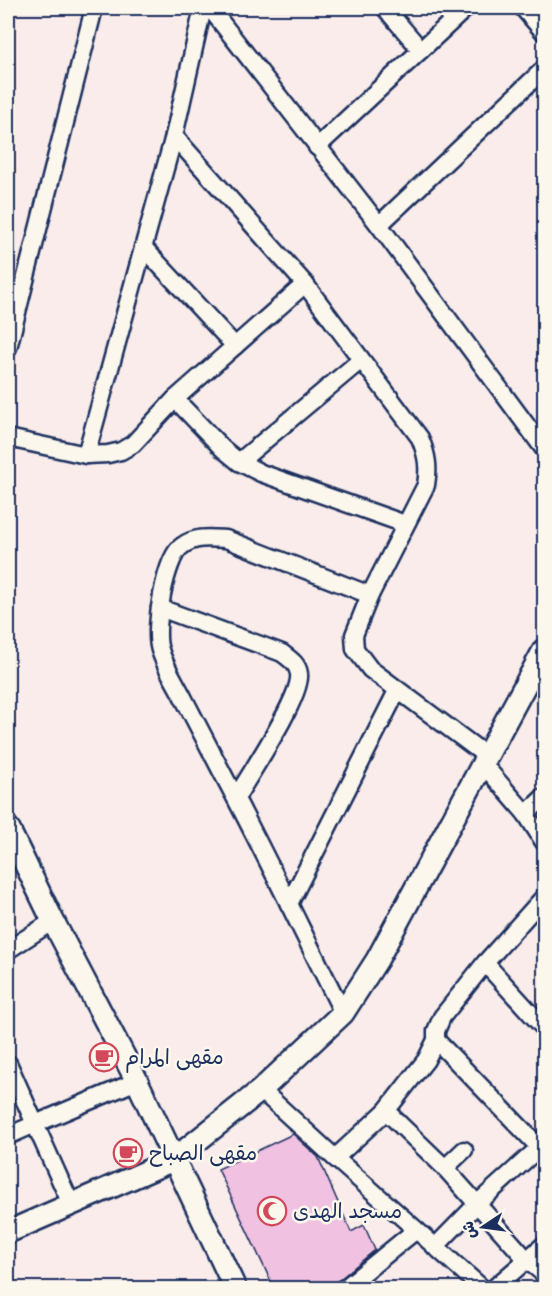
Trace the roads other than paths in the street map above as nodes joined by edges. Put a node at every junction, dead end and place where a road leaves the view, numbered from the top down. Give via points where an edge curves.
1 (94, 8) edge
2 (203, 8) edge
3 (210, 8) edge
4 (385, 8) edge
5 (466, 8) edge
6 (523, 8) edge
7 (544, 32) edge
8 (421, 50) junction
9 (544, 69) edge
10 (174, 136) junction
11 (317, 147) junction
12 (379, 225) junction
13 (143, 247) junction
14 (305, 284) junction
15 (235, 346) junction
16 (8, 348) edge
17 (361, 360) junction
18 (175, 399) junction
19 (8, 438) edge
20 (544, 449) edge
21 (86, 456) junction
22 (239, 462) junction
23 (405, 524) junction
24 (370, 595) junction
25 (160, 608) junction
26 (544, 650) edge
27 (398, 691) junction
28 (485, 761) junction
29 (236, 798) junction
30 (544, 798) edge
31 (526, 814) junction
32 (8, 828) edge
33 (544, 842) edge
34 (544, 897) edge
35 (289, 904) junction
36 (53, 921) junction
37 (8, 950) edge
38 (485, 963) junction
39 (343, 1013) junction
40 (544, 1028) edge
41 (436, 1040) junction
42 (8, 1064) edge
43 (137, 1081) junction
44 (261, 1090) junction
45 (386, 1111) junction
46 (35, 1124) junction
47 (8, 1136) edge
48 (542, 1149) edge
49 (464, 1150) dead end
50 (335, 1158) junction
51 (173, 1160) junction
52 (445, 1168) junction
53 (478, 1203) junction
54 (71, 1204) junction
55 (416, 1230) junction
56 (8, 1232) edge
57 (544, 1245) edge
58 (435, 1247) junction
59 (527, 1260) junction
60 (544, 1274) edge
61 (235, 1288) edge
62 (345, 1288) edge
63 (482, 1288) edge
64 (494, 1288) edge

1 - 16 street
2 - 10 street
3 - 11 street
4 - 8 street
5 - 8 street
6 - 7 street
8 - 11 street
9 - 12 street
10 - 13 street
10 - 14 street
11 - 12 street
12 - 20 street
13 - 15 street
13 - 21 street
14 - 15 street
14 - 17 street
15 - 18 street
17 - 22 street
17 - 23 street via 420,438 427,455 426,485
18 - 21 street via 133,444 121,451
18 - 22 street
19 - 21 street
22 - 23 street
23 - 24 street
24 - 25 street via 226,539 204,538 179,547 171,559
24 - 27 street via 354,635 355,649 370,669
25 - 29 street via 159,650
25 - 29 street via 282,654 294,662 299,672 292,702
26 - 28 street
27 - 28 street
27 - 35 street
28 - 31 street
28 - 39 street via 378,960
29 - 35 street
30 - 31 street
31 - 33 street
32 - 36 street
34 - 38 street
35 - 39 street
36 - 37 street
36 - 43 street
38 - 40 street
38 - 41 street via 442,1017
39 - 44 street
41 - 45 street via 426,1060
41 - 48 street
42 - 46 street
43 - 46 street
43 - 51 street
44 - 50 street
44 - 51 street
45 - 50 street
45 - 52 street
46 - 47 street
46 - 54 street
48 - 53 street
49 - 52 street
50 - 55 street
51 - 54 street
51 - 61 street
52 - 53 street
53 - 58 street
53 - 59 street
54 - 56 street
55 - 58 street
55 - 62 street
57 - 59 street
58 - 63 street
59 - 60 street
59 - 64 street

